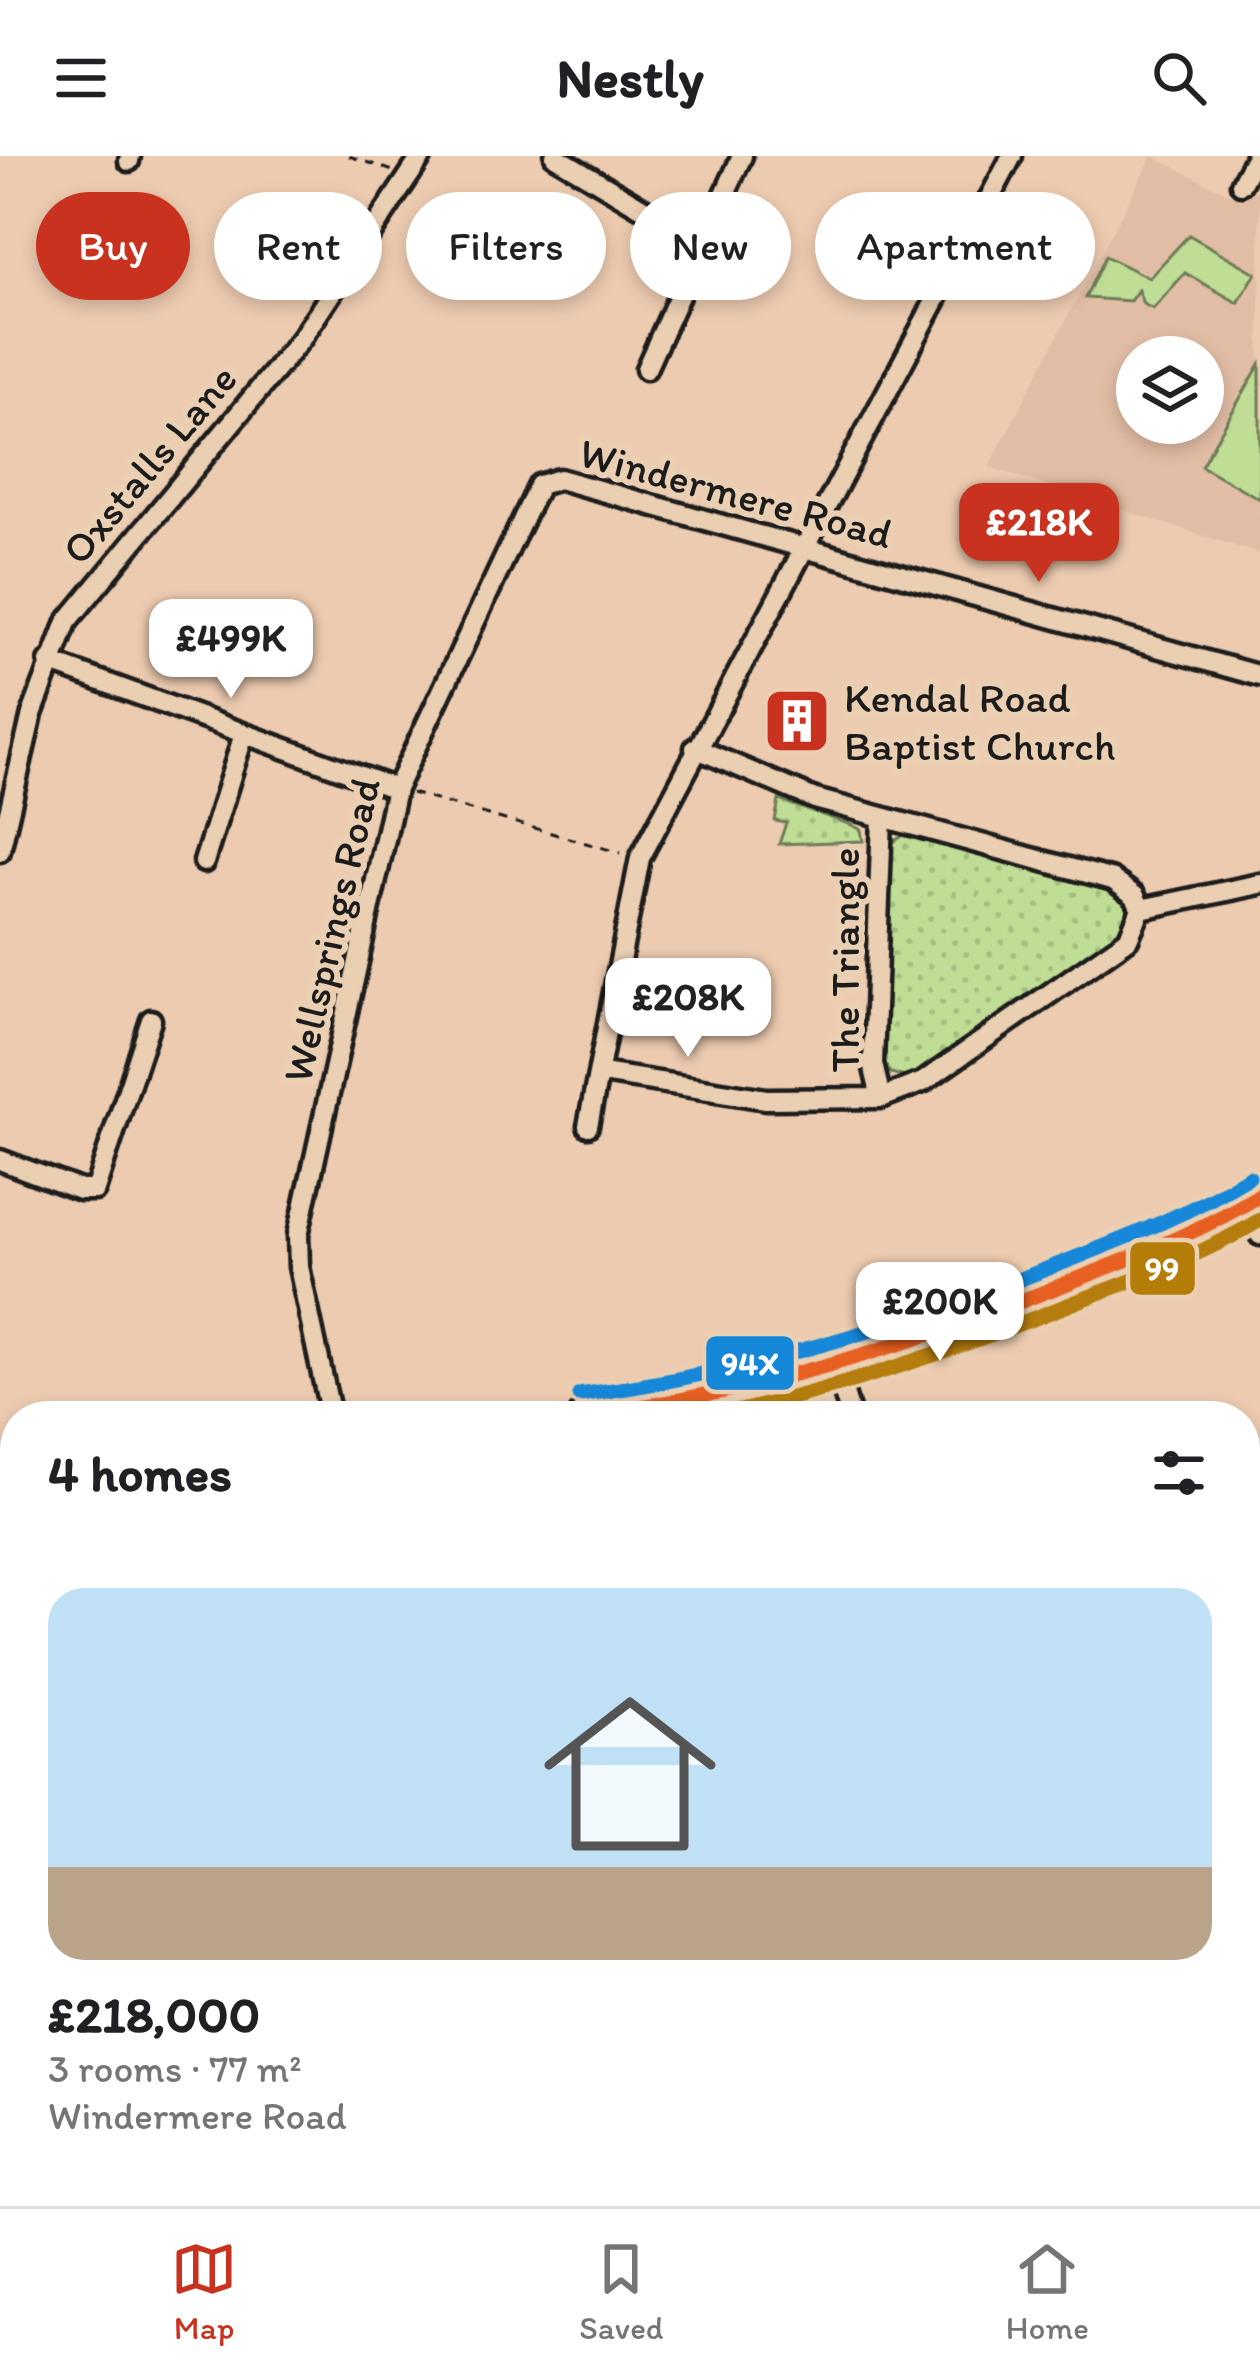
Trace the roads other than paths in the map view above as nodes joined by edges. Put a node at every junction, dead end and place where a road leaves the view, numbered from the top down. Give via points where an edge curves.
1 (422, 156) edge
2 (555, 156) edge
3 (742, 156) edge
4 (1012, 156) edge
5 (726, 192) edge
6 (630, 200) edge
7 (671, 300) edge
8 (646, 369) dead end
9 (539, 484) joint
10 (802, 547) junction
11 (49, 662) junction
12 (1260, 676) edge
13 (244, 734) junction
14 (695, 748) junction
15 (396, 789) junction
16 (882, 817) junction
17 (0, 851) edge
18 (204, 862) dead end
19 (1260, 884) edge
20 (1142, 909) junction
21 (151, 1020) dead end
22 (602, 1073) junction
23 (881, 1098) junction
24 (587, 1126) dead end
25 (0, 1160) edge
26 (95, 1190) junction
27 (1252, 1200) edge
28 (114, 1202) dead end
29 (1260, 1235) edge
30 (836, 1368) junction
31 (328, 1401) edge
32 (762, 1401) edge
33 (846, 1401) edge

1 - 11 street, Oxstalls Lane via 302,339 93,584
2 - 6 street
3 - 5 street
4 - 10 street
7 - 8 street via 643,346
9 - 10 street, Windermere Road via 559,479
9 - 15 street, Wellsprings Road
10 - 12 street, Windermere Road
10 - 14 street
11 - 13 street
11 - 17 street, Oxstalls Lane
13 - 15 street
13 - 18 street
14 - 16 street via 815,799
14 - 22 street via 640,859
15 - 31 street, Wellsprings Road via 298,1235
16 - 20 street, The Triangle via 1113,880
16 - 23 street, The Triangle via 873,1064
19 - 20 street
20 - 23 street, The Triangle via 1128,939 923,1082
21 - 26 street via 154,1047
22 - 23 street, The Triangle via 766,1099
22 - 24 street
25 - 26 street
26 - 28 street
27 - 29 street
27 - 30 main road via 1123,1262
30 - 32 main road
30 - 33 street

